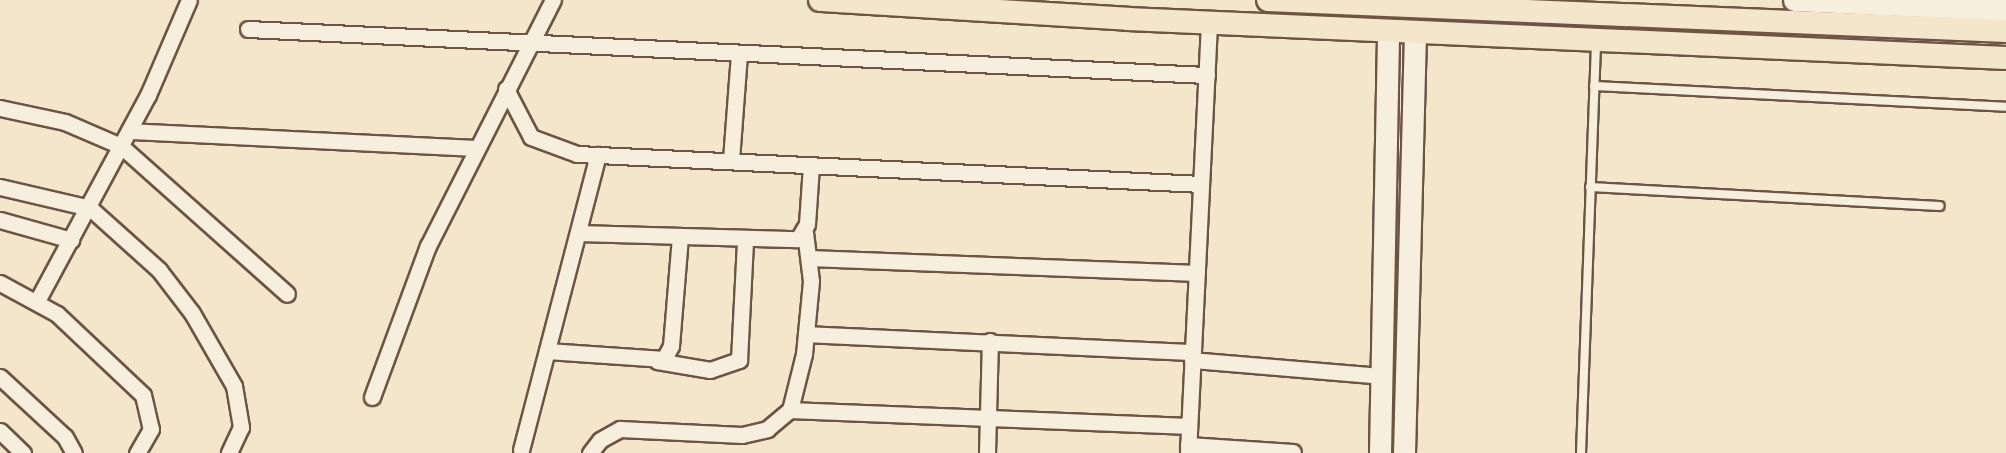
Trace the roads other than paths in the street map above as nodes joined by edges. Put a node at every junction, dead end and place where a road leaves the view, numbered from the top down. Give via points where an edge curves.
1 (189, 0) edge
2 (553, 0) edge
3 (820, 0) edge
4 (1268, 0) edge
5 (1794, 0) edge
6 (1399, 4) edge
7 (2006, 10) edge
8 (1784, 11) edge
9 (1209, 23) junction
10 (248, 29) dead end
11 (1402, 31) junction
12 (2006, 31) edge
13 (1596, 40) junction
14 (530, 44) junction
15 (740, 53) junction
16 (2006, 57) edge
17 (1207, 75) junction
18 (1594, 86) junction
19 (506, 89) junction
20 (2006, 107) edge
21 (0, 108) edge
22 (129, 131) junction
23 (122, 146) junction
24 (474, 148) junction
25 (598, 155) junction
26 (731, 160) junction
27 (811, 166) junction
28 (1201, 184) junction
29 (0, 187) edge
30 (1590, 187) junction
31 (1939, 206) dead end
32 (90, 207) junction
33 (0, 220) edge
34 (805, 232) junction
35 (578, 233) junction
36 (680, 237) junction
37 (71, 240) junction
38 (745, 240) junction
39 (810, 258) junction
40 (1197, 273) junction
41 (0, 283) edge
42 (287, 294) dead end
43 (37, 301) junction
44 (806, 334) junction
45 (990, 341) junction
46 (547, 351) junction
47 (1193, 356) junction
48 (657, 361) junction
49 (1382, 376) junction
50 (0, 377) edge
51 (372, 397) dead end
52 (790, 410) junction
53 (988, 416) junction
54 (1189, 426) junction
55 (2, 435) edge
56 (1188, 449) edge
57 (521, 450) dead end
58 (1293, 452) edge
59 (23, 453) edge
60 (74, 453) edge
61 (138, 453) edge
62 (229, 453) edge
63 (590, 453) edge
64 (987, 453) edge
65 (1380, 453) edge
66 (1404, 453) edge
67 (1581, 453) edge

1 - 22 street
2 - 14 street
3 - 9 main road
4 - 6 main road
5 - 7 street
6 - 8 main road
6 - 11 main road
8 - 12 main road
9 - 11 main road
9 - 17 street
10 - 14 street
11 - 13 main road
11 - 49 street
11 - 66 street
13 - 16 main road
13 - 18 lane
14 - 15 street
14 - 19 street
15 - 17 street
15 - 26 street
17 - 28 street
18 - 20 lane
18 - 30 lane
19 - 24 street
19 - 25 street via 531,137 547,147
21 - 23 street via 65,122
22 - 23 street
22 - 24 street
23 - 32 street
23 - 42 street
24 - 51 street via 428,246
25 - 26 street
25 - 35 street
26 - 27 street
27 - 28 street
27 - 34 street
28 - 40 street
29 - 32 street
30 - 31 lane
30 - 67 lane
32 - 37 street
32 - 62 street via 159,270 222,361 240,415
33 - 37 street
34 - 38 street via 789,241
34 - 39 street
35 - 36 street
35 - 46 street
36 - 38 street
36 - 48 street via 671,346
37 - 43 street
38 - 48 street via 740,360 710,370
39 - 40 street
39 - 44 street
40 - 47 street
41 - 43 street
43 - 61 street via 143,395 151,429
44 - 45 street
44 - 52 street
45 - 47 street
45 - 53 street
46 - 48 street
46 - 57 street
47 - 49 street
47 - 54 street
49 - 65 street
50 - 60 street via 65,437
52 - 53 street
52 - 63 street via 767,429 742,435 620,429 600,440
53 - 54 street
53 - 64 street
54 - 56 street
55 - 59 street
56 - 58 street

